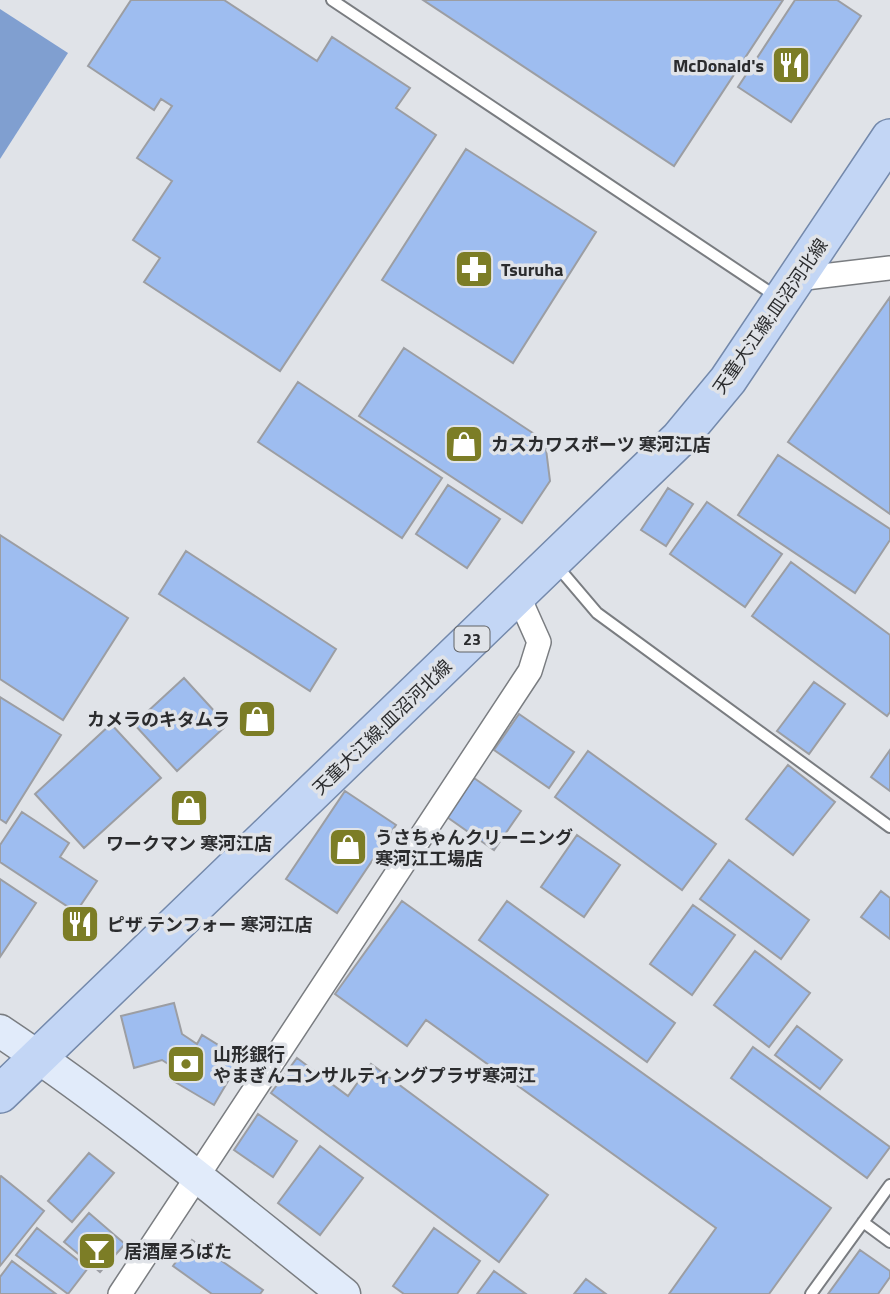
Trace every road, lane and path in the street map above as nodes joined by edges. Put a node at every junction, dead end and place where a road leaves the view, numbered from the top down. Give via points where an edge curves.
1 (332, 0) edge
2 (890, 138) edge
3 (890, 268) edge
4 (790, 290) junction
5 (554, 561) junction
6 (518, 595) junction
7 (890, 827) edge
8 (0, 1031) edge
9 (39, 1057) junction
10 (0, 1094) edge
11 (197, 1176) junction
12 (890, 1185) edge
13 (863, 1222) junction
14 (890, 1242) edge
15 (120, 1294) edge
16 (344, 1294) edge
17 (811, 1294) edge

1 - 4 lane
2 - 4 main road, 天童大江線;皿沼河北線 / 23
3 - 4 street
4 - 5 main road, 天童大江線;皿沼河北線 / 23 via 728,380 679,439
5 - 6 main road, 天童大江線;皿沼河北線 / 23
5 - 7 lane via 597,613
6 - 9 main road, 天童大江線;皿沼河北線 / 23
6 - 11 street via 539,642 530,671
8 - 9 street
9 - 10 main road, 天童大江線;皿沼河北線 / 23
9 - 11 street
11 - 15 street
11 - 16 street
12 - 13 lane
13 - 14 lane
13 - 17 lane

